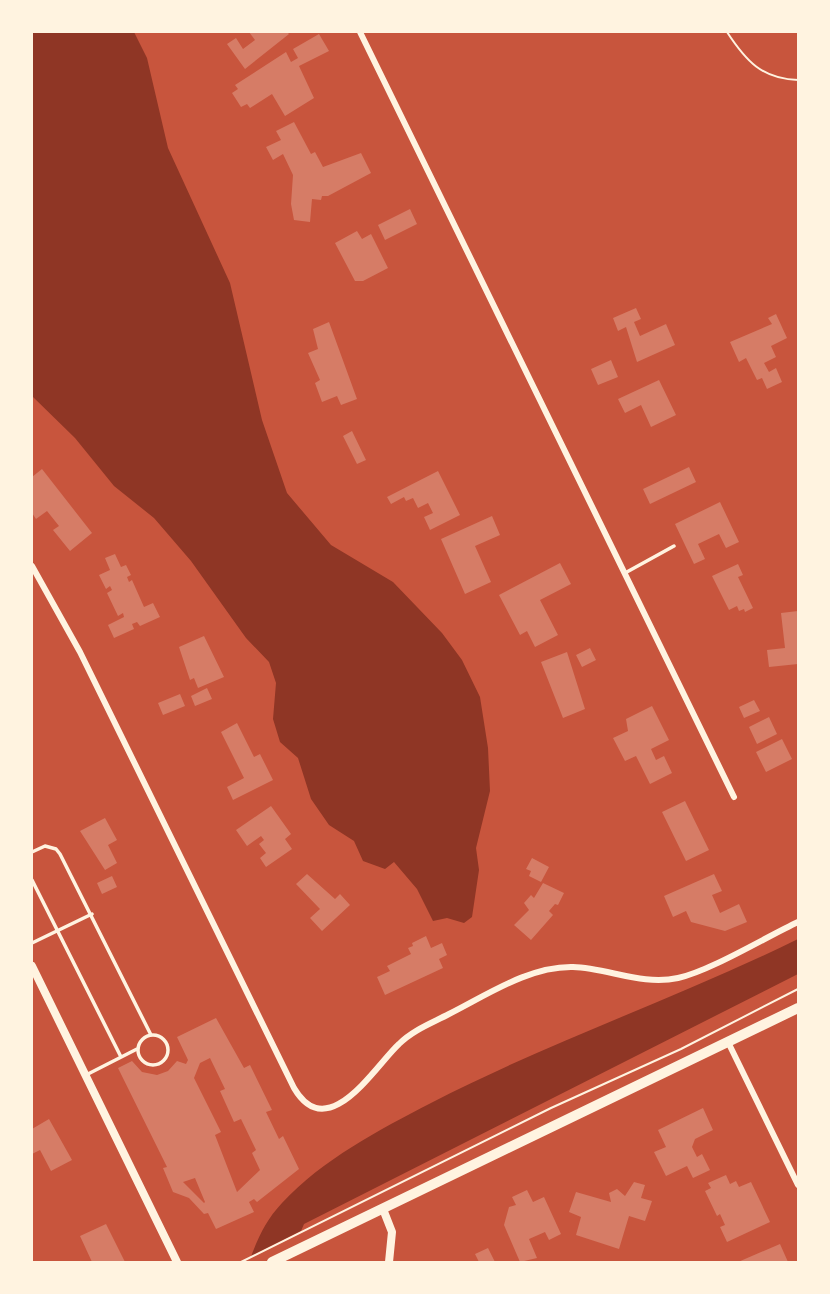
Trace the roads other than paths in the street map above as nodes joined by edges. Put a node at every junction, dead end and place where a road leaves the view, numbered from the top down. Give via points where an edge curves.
1 (360, 32) edge
2 (674, 546) dead end
3 (32, 566) edge
4 (625, 573) junction
5 (734, 797) dead end
6 (32, 852) edge
7 (32, 880) edge
8 (92, 914) junction
9 (799, 922) edge
10 (57, 930) junction
11 (32, 943) edge
12 (32, 966) edge
13 (799, 1008) edge
14 (151, 1035) junction
15 (728, 1042) junction
16 (137, 1049) junction
17 (121, 1057) junction
18 (86, 1075) junction
19 (799, 1185) edge
20 (383, 1209) junction
21 (177, 1262) edge
22 (272, 1262) edge
23 (389, 1262) edge

1 - 4 street
2 - 4 lane
3 - 9 street via 80,652 294,1088 310,1105 330,1107 347,1100 412,1034 526,976 572,967 633,978 677,978
4 - 5 street
6 - 8 lane via 45,846 56,849
7 - 10 lane
8 - 10 lane
8 - 14 lane
10 - 11 lane
10 - 17 lane
12 - 18 street
13 - 15 main road
14 - 16 lane via 140,1041
14 - 16 lane via 165,1041 164,1061 154,1066 144,1063
15 - 19 street
15 - 20 main road
16 - 17 lane
17 - 18 lane
18 - 21 street
20 - 22 main road
20 - 23 street via 392,1233

